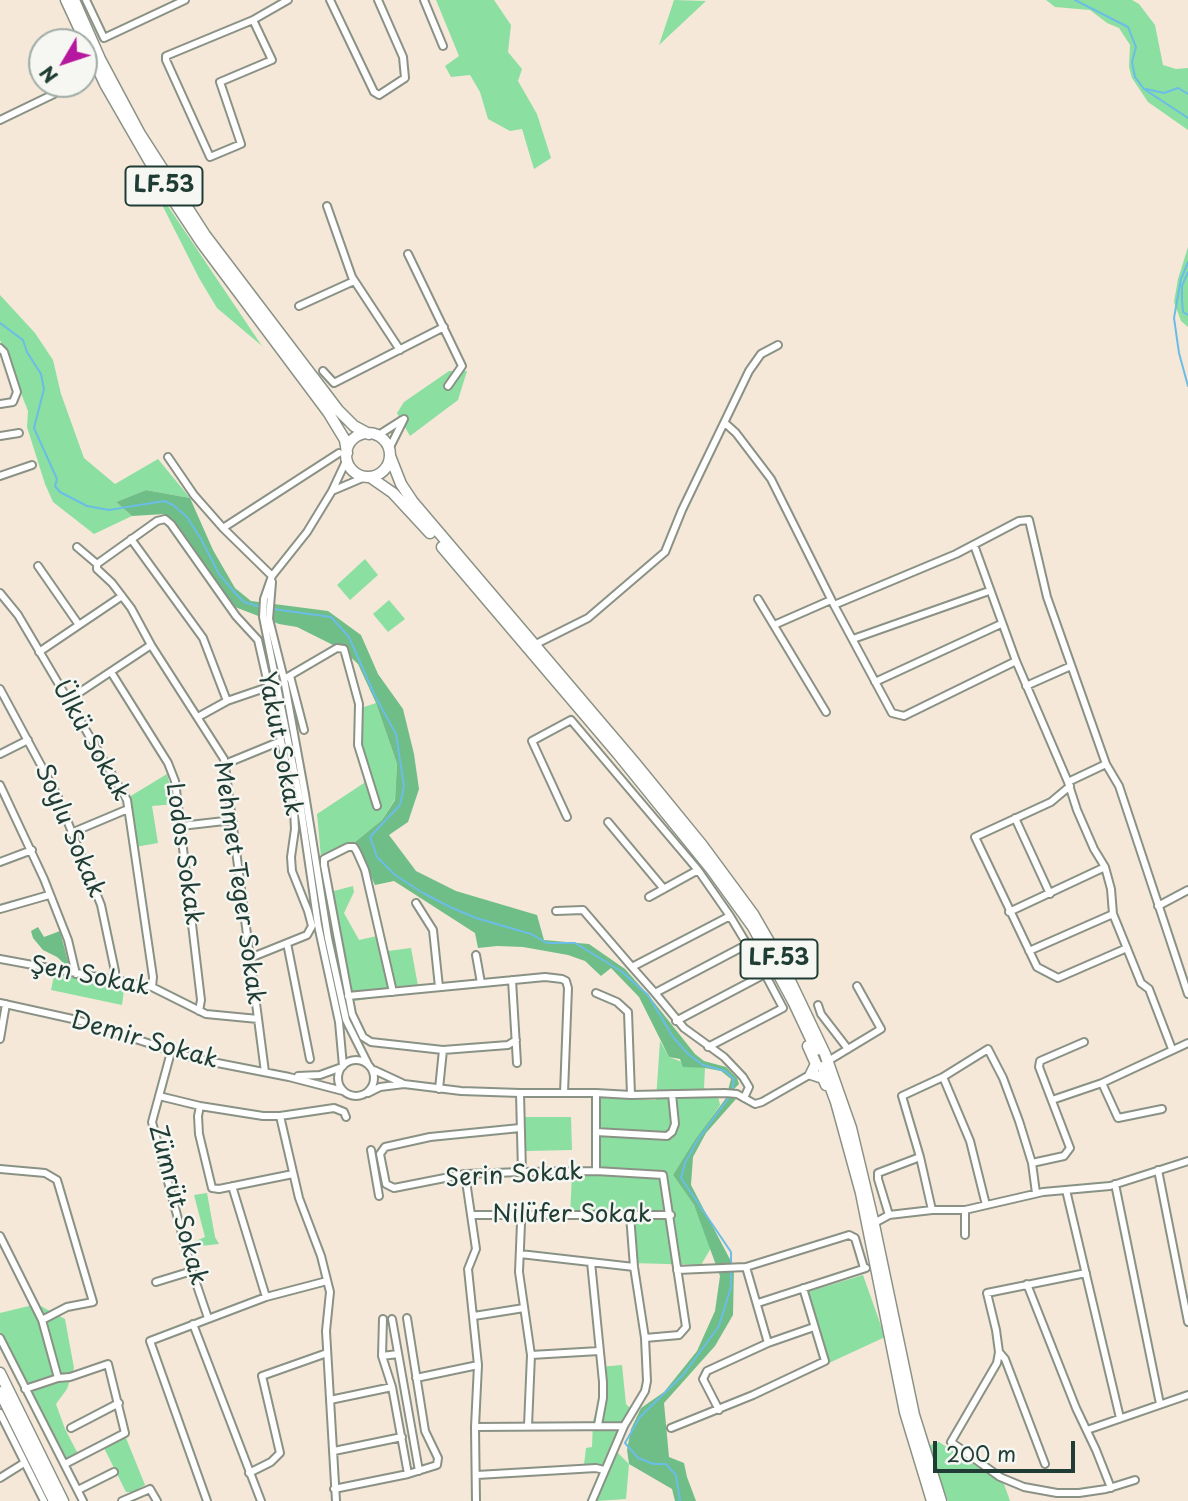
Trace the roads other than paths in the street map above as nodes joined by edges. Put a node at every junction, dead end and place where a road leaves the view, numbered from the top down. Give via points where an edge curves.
1 (66, 0) edge
2 (74, 0) edge
3 (86, 0) edge
4 (185, 0) edge
5 (288, 0) edge
6 (330, 0) edge
7 (378, 0) edge
8 (424, 0) edge
9 (278, 2) edge
10 (253, 20) junction
11 (76, 28) edge
12 (443, 46) dead end
13 (98, 75) edge
14 (46, 98) edge
15 (0, 120) edge
16 (327, 205) dead end
17 (408, 254) dead end
18 (354, 281) junction
19 (299, 306) dead end
20 (444, 327) junction
21 (778, 345) dead end
22 (0, 348) edge
23 (400, 350) junction
24 (323, 371) dead end
25 (448, 387) dead end
26 (0, 403) edge
27 (725, 423) junction
28 (19, 433) dead end
29 (373, 435) junction
30 (0, 436) edge
31 (389, 453) junction
32 (344, 455) junction
33 (167, 457) dead end
34 (32, 465) dead end
35 (0, 476) edge
36 (367, 477) junction
37 (332, 491) junction
38 (223, 528) junction
39 (131, 539) junction
40 (974, 545) junction
41 (77, 547) dead end
42 (97, 564) junction
43 (38, 566) dead end
44 (272, 576) junction
45 (989, 591) junction
46 (0, 593) edge
47 (122, 596) junction
48 (758, 599) dead end
49 (833, 603) junction
50 (266, 618) junction
51 (1001, 624) junction
52 (79, 625) junction
53 (774, 625) junction
54 (853, 639) junction
55 (151, 645) junction
56 (534, 645) junction
57 (39, 652) junction
58 (1016, 661) junction
59 (1071, 666) junction
60 (111, 672) junction
61 (287, 677) junction
62 (875, 682) junction
63 (268, 687) junction
64 (1026, 687) junction
65 (0, 689) edge
66 (68, 700) junction
67 (227, 701) junction
68 (3, 702) edge
69 (826, 712) dead end
70 (198, 717) junction
71 (304, 730) dead end
72 (29, 740) junction
73 (281, 741) junction
74 (0, 754) edge
75 (225, 764) junction
76 (1106, 764) junction
77 (1069, 784) junction
78 (0, 785) edge
79 (10, 804) junction
80 (377, 806) dead end
81 (0, 809) edge
82 (128, 809) junction
83 (567, 817) dead end
84 (1015, 818) junction
85 (233, 820) junction
86 (608, 822) dead end
87 (181, 826) junction
88 (71, 833) junction
89 (32, 850) junction
90 (0, 862) edge
91 (312, 866) junction
92 (1105, 867) junction
93 (291, 868) junction
94 (698, 870) junction
95 (664, 889) junction
96 (1188, 890) edge
97 (1050, 894) junction
98 (49, 895) junction
99 (649, 897) dead end
100 (416, 903) dead end
101 (1158, 906) junction
102 (0, 909) edge
103 (556, 911) dead end
104 (1009, 912) junction
105 (1112, 914) junction
106 (730, 916) junction
107 (753, 926) junction
108 (287, 943) junction
109 (748, 944) junction
110 (1128, 948) junction
111 (1029, 951) junction
112 (476, 955) dead end
113 (250, 958) junction
114 (0, 959) edge
115 (632, 967) junction
116 (76, 974) junction
117 (765, 974) junction
118 (340, 975) junction
119 (115, 981) junction
120 (512, 981) junction
121 (1186, 982) edge
122 (481, 983) junction
123 (857, 986) dead end
124 (152, 987) junction
125 (439, 987) junction
126 (393, 992) junction
127 (596, 993) dead end
128 (655, 993) junction
129 (1188, 994) edge
130 (348, 996) junction
131 (3, 1003) edge
132 (818, 1005) dead end
133 (199, 1011) junction
134 (258, 1019) junction
135 (676, 1021) junction
136 (0, 1039) edge
137 (516, 1040) junction
138 (1084, 1042) dead end
139 (1188, 1043) edge
140 (708, 1047) junction
141 (848, 1049) junction
142 (1172, 1049) junction
143 (443, 1050) junction
144 (172, 1052) junction
145 (310, 1059) dead end
146 (828, 1061) junction
147 (517, 1063) dead end
148 (343, 1066) junction
149 (369, 1066) junction
150 (265, 1072) junction
151 (811, 1074) junction
152 (289, 1077) junction
153 (943, 1077) junction
154 (1102, 1083) junction
155 (404, 1084) junction
156 (439, 1089) junction
157 (343, 1091) junction
158 (368, 1093) junction
159 (520, 1093) junction
160 (564, 1093) junction
161 (596, 1093) junction
162 (673, 1094) junction
163 (631, 1095) junction
164 (159, 1096) junction
165 (740, 1096) junction
166 (1052, 1100) junction
167 (200, 1106) junction
168 (1158, 1112) dead end
169 (280, 1116) junction
170 (346, 1117) dead end
171 (520, 1128) junction
172 (596, 1132) junction
173 (371, 1150) dead end
174 (920, 1157) junction
175 (1188, 1161) edge
176 (1032, 1163) junction
177 (0, 1169) edge
178 (1158, 1170) junction
179 (596, 1171) junction
180 (522, 1172) junction
181 (293, 1174) junction
182 (465, 1174) junction
183 (1115, 1184) junction
184 (232, 1186) junction
185 (1066, 1190) junction
186 (861, 1192) junction
187 (1036, 1193) junction
188 (379, 1195) dead end
189 (986, 1205) junction
190 (932, 1210) junction
191 (965, 1210) junction
192 (518, 1214) junction
193 (630, 1214) junction
194 (473, 1215) junction
195 (671, 1215) junction
196 (889, 1215) junction
197 (874, 1223) junction
198 (965, 1235) dead end
199 (0, 1236) edge
200 (520, 1254) junction
201 (591, 1262) junction
202 (634, 1267) junction
203 (875, 1267) junction
204 (744, 1268) junction
205 (864, 1268) junction
206 (677, 1270) junction
207 (192, 1271) junction
208 (1086, 1273) junction
209 (327, 1281) junction
210 (156, 1282) dead end
211 (1027, 1284) junction
212 (803, 1288) junction
213 (266, 1297) junction
214 (758, 1303) junction
215 (524, 1308) junction
216 (474, 1316) junction
217 (208, 1318) junction
218 (407, 1318) dead end
219 (383, 1319) dead end
220 (392, 1319) dead end
221 (42, 1320) junction
222 (1188, 1322) edge
223 (193, 1324) junction
224 (814, 1327) junction
225 (0, 1338) edge
226 (645, 1338) junction
227 (768, 1343) junction
228 (599, 1351) junction
229 (999, 1352) junction
230 (327, 1353) junction
231 (398, 1354) junction
232 (531, 1355) junction
233 (382, 1356) junction
234 (478, 1365) junction
235 (0, 1373) edge
236 (58, 1378) junction
237 (416, 1378) junction
238 (392, 1387) junction
239 (25, 1389) junction
240 (0, 1392) edge
241 (1188, 1395) edge
242 (330, 1401) junction
243 (119, 1403) junction
244 (1160, 1404) junction
245 (719, 1410) junction
246 (0, 1413) edge
247 (1120, 1418) junction
248 (598, 1425) junction
249 (528, 1426) junction
250 (624, 1426) junction
251 (475, 1427) junction
252 (71, 1428) dead end
253 (671, 1428) dead end
254 (1087, 1430) junction
255 (402, 1437) junction
256 (334, 1451) junction
257 (24, 1463) junction
258 (65, 1464) junction
259 (1045, 1464) dead end
260 (604, 1470) junction
261 (419, 1471) junction
262 (114, 1472) dead end
263 (249, 1473) junction
264 (408, 1474) junction
265 (477, 1475) junction
266 (0, 1478) edge
267 (1135, 1480) dead end
268 (1111, 1488) junction
269 (334, 1489) junction
270 (78, 1490) junction
271 (44, 1501) edge
272 (54, 1501) edge
273 (63, 1501) edge
274 (83, 1501) edge
275 (124, 1501) edge
276 (157, 1501) edge
277 (207, 1501) edge
278 (261, 1501) edge
279 (336, 1501) edge
280 (476, 1501) edge
281 (592, 1501) edge
282 (932, 1501) edge
283 (941, 1501) edge

1 - 11 highway, LF.53
2 - 29 highway, LF.53 via 140,134 205,236 338,410 354,426
3 - 4 street via 104,37
5 - 9 street
6 - 7 street via 379,95 405,78 403,57
8 - 12 street
9 - 10 street
10 - 10 street via 272,60 220,82 241,144 210,157 166,58
13 - 32 highway, LF.53 via 201,242 328,412 345,440
14 - 15 street
16 - 18 street
17 - 20 street
18 - 19 street
18 - 23 street
20 - 23 street
20 - 25 street via 462,366
21 - 27 street via 761,354 749,371
22 - 26 street via 17,392 13,402
23 - 24 street via 334,383
27 - 49 street via 771,479
27 - 56 street via 665,552 588,618
28 - 30 street
29 - 31 highway, LF.53 via 382,439
29 - 31 street via 404,419
29 - 32 highway via 353,440
31 - 36 highway via 389,463 381,473
31 - 56 highway, LF.53 via 413,502
32 - 36 highway, LF.53 via 353,471
32 - 37 street
32 - 38 street
33 - 38 street
34 - 35 street
36 - 37 street
36 - 107 highway, LF.53 via 407,506 452,558 684,834
37 - 44 street
38 - 44 street
39 - 42 street
39 - 63 street, Yakut Sokak via 157,521 165,519 171,524 236,616 257,637
39 - 67 street via 203,638
40 - 45 street
40 - 49 street
40 - 59 street via 1029,520 1047,597
41 - 42 street, Mehmet Teger Sokak
42 - 47 street, Mehmet Teger Sokak
43 - 52 street
44 - 50 street
45 - 51 street
45 - 54 street
46 - 57 street, Ülkü Sokak
47 - 52 street
47 - 55 street, Mehmet Teger Sokak
48 - 53 street
49 - 53 street
49 - 54 street
50 - 61 street
50 - 91 street
51 - 58 street
51 - 62 street
52 - 57 street
53 - 69 street
54 - 62 street
55 - 60 street
55 - 70 street, Mehmet Teger Sokak
56 - 146 highway, LF.53 via 635,763 740,897 783,966
57 - 66 street, Ülkü Sokak
58 - 62 street via 904,716 892,713
58 - 64 street
59 - 64 street
59 - 76 street
60 - 66 street
60 - 87 street, Lodos Sokak via 172,772
61 - 71 street
61 - 80 street via 337,648 344,649 359,704 358,745
61 - 91 street
63 - 67 street
63 - 73 street, Yakut Sokak
64 - 77 street
65 - 68 street, Soylu Sokak
66 - 82 street, Ülkü Sokak via 122,790
67 - 70 street
68 - 72 street, Soylu Sokak
70 - 75 street, Mehmet Teger Sokak
72 - 74 street
72 - 88 street, Soylu Sokak
73 - 75 street
73 - 93 street, Yakut Sokak via 295,823
75 - 85 street, Mehmet Teger Sokak
76 - 77 street
76 - 101 street via 1119,786
77 - 84 street via 1051,802
77 - 92 street via 1085,830
78 - 79 street
79 - 81 street
79 - 89 street
82 - 88 street
82 - 124 street, Ülkü Sokak
83 - 94 street via 532,741 571,720
84 - 97 street
84 - 104 street via 975,837
85 - 87 street
85 - 113 street, Mehmet Teger Sokak
86 - 95 street
87 - 133 street, Lodos Sokak
88 - 119 street, Soylu Sokak via 102,910
89 - 90 street
89 - 98 street
91 - 93 street
91 - 118 street
91 - 148 street
92 - 97 street
92 - 105 street
93 - 108 street, Yakut Sokak via 312,926 307,935
94 - 95 street
94 - 106 street
95 - 99 street
96 - 101 street
97 - 104 street
98 - 102 street
98 - 116 street
100 - 125 street via 433,930
101 - 121 street
103 - 115 street via 583,909
104 - 111 street
105 - 110 street
105 - 111 street
106 - 109 street
106 - 115 street
107 - 151 highway via 816,1064
107 - 186 highway, LF.53 via 821,1062
108 - 113 street, Yakut Sokak
108 - 145 street
109 - 117 street
109 - 128 street
110 - 111 street via 1058,978 1037,967
110 - 142 street
112 - 122 street
113 - 134 street, Mehmet Teger Sokak
114 - 116 street, Şen Sokak
115 - 128 street
116 - 119 street, Şen Sokak
117 - 135 street
117 - 140 street via 783,1008
118 - 126 street via 324,859 354,846 374,900
118 - 130 street
118 - 149 street via 346,1020
119 - 124 street, Şen Sokak
120 - 122 street
120 - 137 street
120 - 160 street via 545,977 566,981
121 - 129 street
122 - 125 street
123 - 141 street via 881,1029
124 - 133 street, Şen Sokak
125 - 126 street
126 - 130 street
127 - 163 street via 628,1012
128 - 135 street
130 - 143 street via 366,1040
131 - 136 street
131 - 144 street, Demir Sokak via 76,1020
132 - 141 street
133 - 134 street, Şen Sokak
134 - 150 street, Mehmet Teger Sokak
135 - 140 street
137 - 143 street via 508,1045
137 - 147 street
138 - 166 street via 1040,1061
139 - 142 street
140 - 165 street via 743,1077 748,1087
141 - 146 street
142 - 154 street
143 - 156 street
144 - 150 street, Demir Sokak
144 - 164 street, Zümrüt Sokak
146 - 197 highway, LF.53 via 851,1128
148 - 149 street via 352,1060
148 - 152 street, Demir Sokak via 320,1075
148 - 157 street via 338,1082
149 - 155 street
149 - 158 street via 374,1084
150 - 152 street, Demir Sokak
151 - 165 street via 762,1102 755,1104
151 - 186 highway via 823,1077
152 - 157 street, Demir Sokak
153 - 174 street via 902,1096
153 - 176 street via 988,1049 1003,1078
153 - 189 street via 970,1141
154 - 166 street
154 - 168 street via 1118,1118
155 - 156 street
155 - 158 street
156 - 159 street
157 - 158 street via 353,1096
159 - 160 street
159 - 171 street
160 - 161 street
161 - 163 street
161 - 172 street
162 - 163 street
162 - 165 street
162 - 172 street via 675,1124 667,1136
164 - 167 street
164 - 207 street, Zümrüt Sokak via 153,1128
166 - 176 street via 1070,1150 1064,1156
167 - 169 street
167 - 184 street via 199,1134 210,1185 216,1189
169 - 170 street via 334,1108
169 - 181 street
171 - 180 street
171 - 182 street, Serin Sokak via 430,1137 382,1149 380,1154 390,1188
172 - 179 street
173 - 188 street
174 - 190 street
174 - 196 street via 878,1173
175 - 178 street
176 - 187 street
177 - 221 street via 45,1173 57,1181 93,1302 67,1307
178 - 183 street
178 - 222 street
179 - 180 street, Serin Sokak
179 - 195 street, Serin Sokak via 663,1175
180 - 182 street, Serin Sokak
181 - 184 street
181 - 209 street
182 - 194 street
183 - 185 street
183 - 244 street
184 - 213 street
185 - 187 street
185 - 208 street
186 - 203 highway, LF.53
187 - 189 street
189 - 191 street
190 - 191 street
190 - 196 street
191 - 198 street
192 - 193 street, Nilüfer Sokak
192 - 194 street, Nilüfer Sokak
192 - 200 street
193 - 195 street, Nilüfer Sokak
193 - 202 street
194 - 216 street via 476,1249 468,1269
195 - 206 street
196 - 197 street
197 - 283 highway, LF.53 via 914,1415
199 - 221 street
200 - 201 street
200 - 215 street
201 - 202 street
201 - 228 street
202 - 226 street
203 - 205 street
203 - 282 highway, LF.53 via 905,1412
204 - 205 street via 849,1235 855,1238
204 - 206 street
204 - 214 street
205 - 212 street
206 - 226 street via 686,1327 679,1335
207 - 210 street
207 - 217 street, Zümrüt Sokak
208 - 211 street
208 - 247 street
209 - 213 street
209 - 230 street
211 - 229 street via 986,1293
211 - 254 street
212 - 214 street
212 - 224 street
213 - 217 street
214 - 227 street
215 - 216 street
215 - 232 street
216 - 234 street
217 - 223 street
218 - 237 street
219 - 233 street
220 - 231 street
221 - 236 street
223 - 263 street
223 - 277 street via 150,1340
224 - 227 street
224 - 245 street via 825,1361
225 - 239 street
226 - 250 street via 645,1391
227 - 245 street via 703,1374
228 - 232 street
228 - 248 street via 603,1398
229 - 259 street
229 - 268 street via 951,1441 1000,1477 1024,1487 1057,1493
230 - 242 street
230 - 263 street via 262,1376 280,1453
231 - 233 street
231 - 261 street
232 - 249 street
233 - 238 street
234 - 237 street
234 - 251 street
235 - 273 highway
236 - 239 street
236 - 243 street via 108,1364
237 - 261 street via 425,1431 438,1458 437,1465
238 - 242 street
238 - 255 street
239 - 258 street
240 - 272 highway
241 - 244 street
242 - 256 street
243 - 252 street
243 - 258 street via 125,1433
244 - 247 street
245 - 253 street
246 - 257 street
247 - 254 street
248 - 249 street
248 - 250 street
249 - 251 street
250 - 260 street
251 - 265 street
254 - 268 street
255 - 256 street
255 - 264 street
256 - 269 street
257 - 266 street
257 - 271 street
258 - 270 street
260 - 265 street
260 - 281 street
261 - 264 street
262 - 270 street
263 - 278 street
264 - 269 street
265 - 280 street
267 - 268 street
269 - 279 street
270 - 274 street
275 - 276 street via 150,1489

